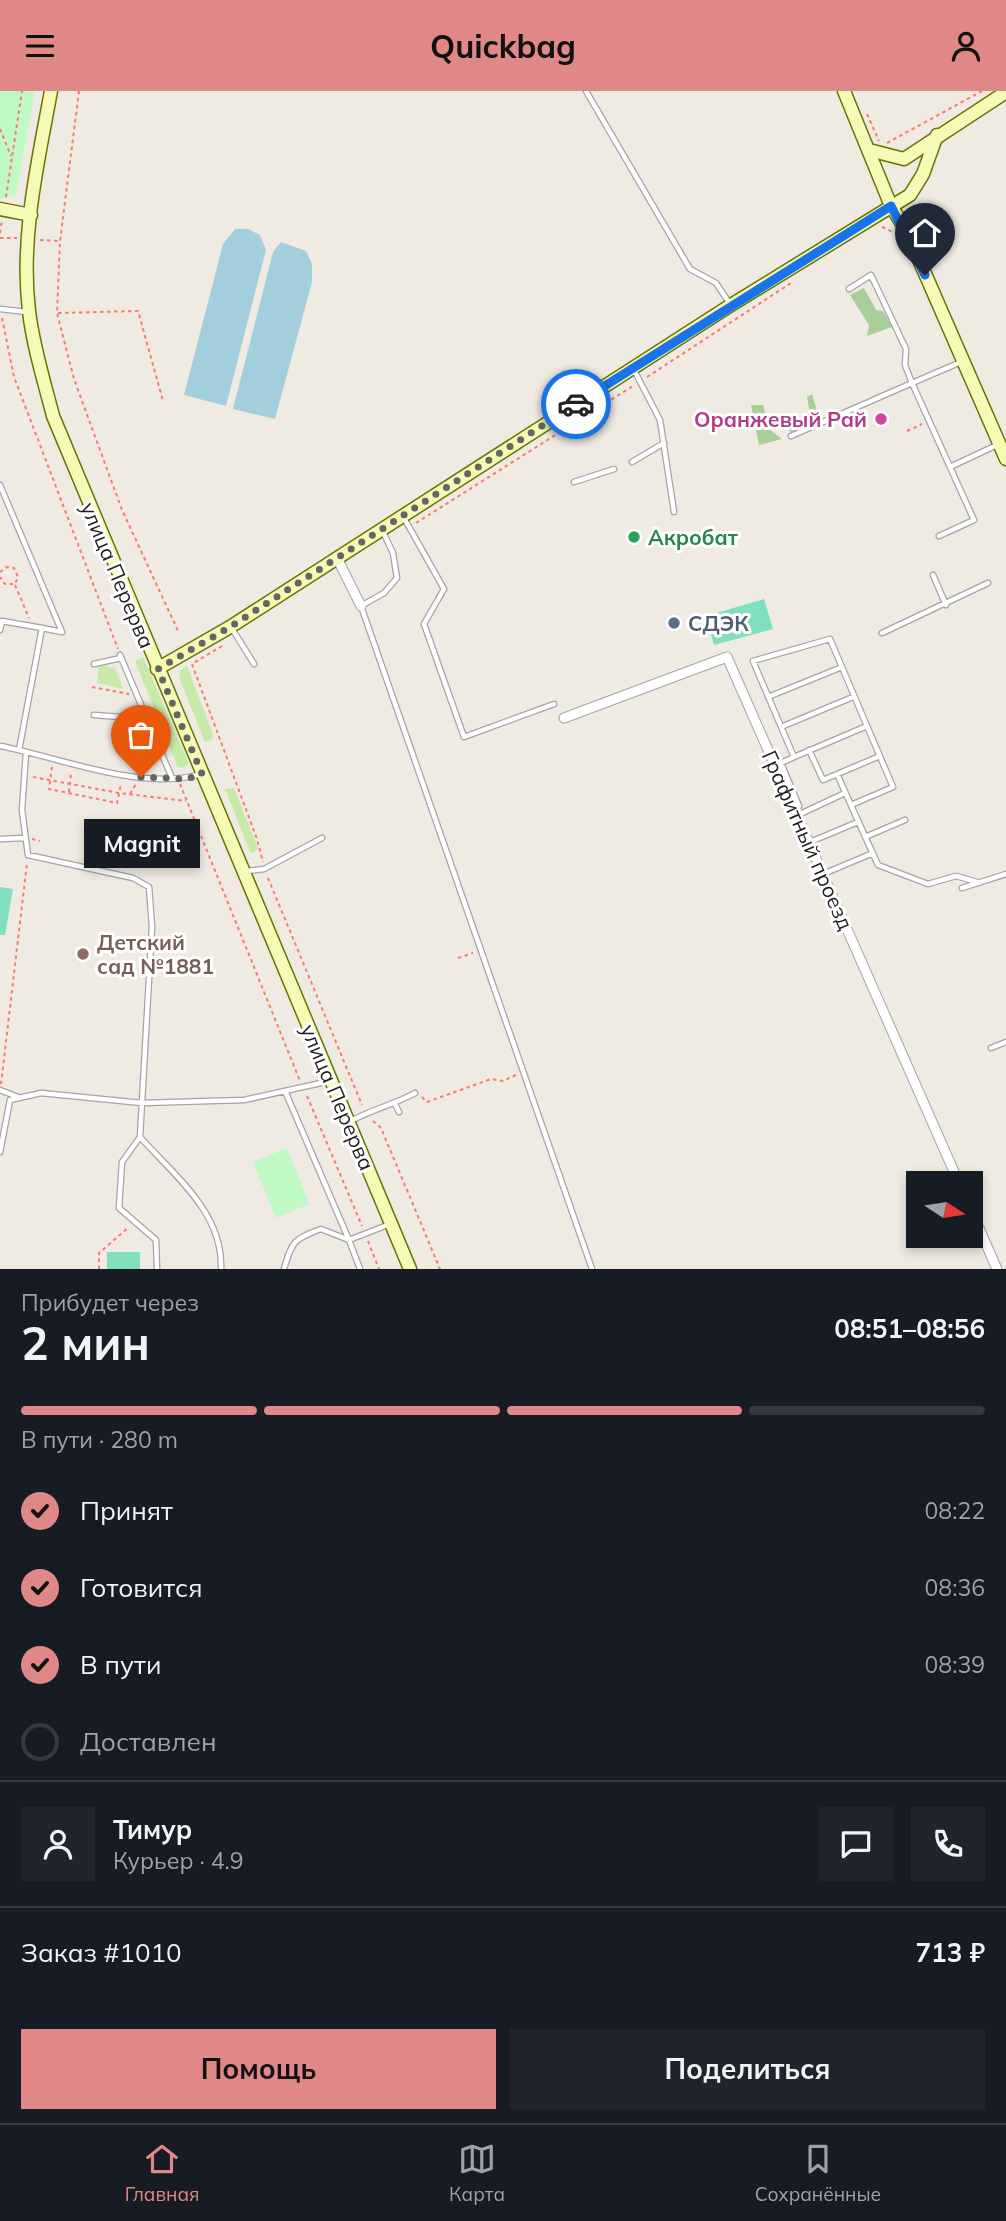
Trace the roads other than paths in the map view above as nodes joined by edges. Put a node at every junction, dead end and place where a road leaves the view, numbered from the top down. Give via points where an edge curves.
1 (51, 91) edge
2 (586, 91) edge
3 (844, 91) edge
4 (1006, 92) edge
5 (937, 135) junction
6 (869, 150) junction
7 (891, 206) junction
8 (2, 209) edge
9 (31, 215) junction
10 (849, 289) dead end
11 (731, 305) junction
12 (0, 310) edge
13 (29, 312) junction
14 (962, 362) junction
15 (632, 367) junction
16 (912, 383) junction
17 (791, 436) dead end
18 (664, 443) junction
19 (999, 444) junction
20 (1006, 459) edge
21 (632, 462) dead end
22 (950, 467) junction
23 (614, 468) dead end
24 (574, 482) dead end
25 (0, 485) edge
26 (674, 512) dead end
27 (402, 515) junction
28 (381, 528) junction
29 (939, 536) dead end
30 (337, 558) junction
31 (933, 575) dead end
32 (988, 583) dead end
33 (946, 605) junction
34 (361, 606) junction
35 (42, 628) junction
36 (0, 630) edge
37 (234, 631) junction
38 (882, 633) dead end
39 (94, 664) dead end
40 (254, 664) dead end
41 (842, 667) junction
42 (158, 669) junction
43 (768, 697) junction
44 (853, 697) junction
45 (554, 704) dead end
46 (94, 715) dead end
47 (564, 717) dead end
48 (147, 719) junction
49 (867, 726) junction
50 (781, 727) junction
51 (0, 746) edge
52 (19, 750) junction
53 (809, 750) junction
54 (26, 753) junction
55 (880, 756) junction
56 (793, 757) junction
57 (202, 774) junction
58 (837, 774) junction
59 (173, 778) junction
60 (845, 793) junction
61 (851, 805) junction
62 (798, 811) junction
63 (905, 820) dead end
64 (858, 822) junction
65 (866, 837) junction
66 (24, 838) junction
67 (322, 838) dead end
68 (0, 839) edge
69 (810, 842) junction
70 (873, 853) junction
71 (242, 871) junction
72 (823, 874) junction
73 (1006, 874) edge
74 (977, 882) junction
75 (962, 888) dead end
76 (1006, 1042) edge
77 (990, 1048) dead end
78 (330, 1081) junction
79 (0, 1090) edge
80 (285, 1091) junction
81 (415, 1093) road end
82 (20, 1098) junction
83 (142, 1103) junction
84 (395, 1104) junction
85 (399, 1112) dead end
86 (348, 1122) junction
87 (140, 1137) junction
88 (0, 1152) edge
89 (954, 1171) edge
90 (391, 1223) junction
91 (349, 1240) junction
92 (984, 1240) edge
93 (157, 1269) edge
94 (221, 1269) edge
95 (284, 1269) edge
96 (360, 1269) edge
97 (410, 1269) edge
98 (592, 1269) edge
99 (997, 1269) edge

1 - 9 main road, улица Перерва
2 - 11 lane via 690,269 716,283
3 - 6 main road
4 - 5 main road
5 - 6 main road via 904,159
5 - 7 main road via 910,195
6 - 7 main road
7 - 11 main road
7 - 14 main road via 906,230
8 - 9 main road
9 - 13 main road, улица Перерва
10 - 16 lane via 870,275 906,349 905,365
11 - 15 main road
12 - 13 lane
13 - 42 main road, улица Перерва via 53,416
14 - 16 lane
14 - 19 main road
15 - 18 lane via 660,421
15 - 27 main road
16 - 17 lane
16 - 22 lane
18 - 21 lane
18 - 26 lane
19 - 20 main road
19 - 22 lane
22 - 29 lane via 975,520
23 - 24 lane
25 - 35 lane via 62,632
27 - 28 main road
27 - 45 lane via 444,589 424,624 464,737
28 - 30 main road
28 - 34 lane via 393,553 397,578 384,593
30 - 34 street
30 - 37 main road
31 - 33 lane
32 - 33 lane
33 - 38 lane
34 - 98 lane
35 - 36 lane via 2,621
35 - 52 lane
37 - 40 lane
37 - 42 main road
39 - 48 lane via 121,657
41 - 43 lane
41 - 43 lane via 830,639 753,661
41 - 44 lane
42 - 57 main road, улица Перерва
43 - 50 lane
44 - 49 lane
44 - 50 lane
46 - 48 lane
47 - 62 street, Графитный проезд via 727,657
48 - 59 lane
49 - 53 lane
49 - 55 lane
50 - 56 lane
51 - 52 lane
52 - 54 lane
53 - 56 lane
53 - 58 lane via 823,780
54 - 59 lane via 141,777
54 - 66 lane
55 - 58 lane
55 - 61 lane via 893,787
56 - 62 lane via 781,763
57 - 59 lane
57 - 71 main road, улица Перерва
58 - 60 lane
60 - 61 lane
60 - 62 lane
61 - 64 lane
62 - 69 street, Графитный проезд
63 - 65 lane
64 - 65 lane
64 - 69 lane
65 - 70 lane
66 - 68 lane
66 - 83 lane via 28,855 133,878 149,887 152,926
67 - 71 lane via 264,869
69 - 72 street, Графитный проезд
70 - 72 lane
70 - 74 lane via 878,865 928,884 956,876
71 - 78 main road, улица Перерва
72 - 89 street, Графитный проезд
73 - 74 lane
74 - 75 lane
76 - 77 lane
78 - 80 lane
78 - 86 main road, улица Перерва
79 - 82 lane
80 - 83 lane via 244,1100
80 - 91 lane
81 - 84 lane
82 - 83 lane via 41,1093
82 - 88 lane via 10,1100
83 - 87 lane
84 - 85 lane
84 - 86 lane
86 - 90 main road, улица Перерва
87 - 93 lane via 122,1162 119,1209 156,1240
87 - 94 lane via 210,1215 222,1247
90 - 91 lane
90 - 97 main road, улица Перерва
91 - 95 lane via 321,1229 299,1237 290,1246
91 - 96 lane
92 - 99 street

